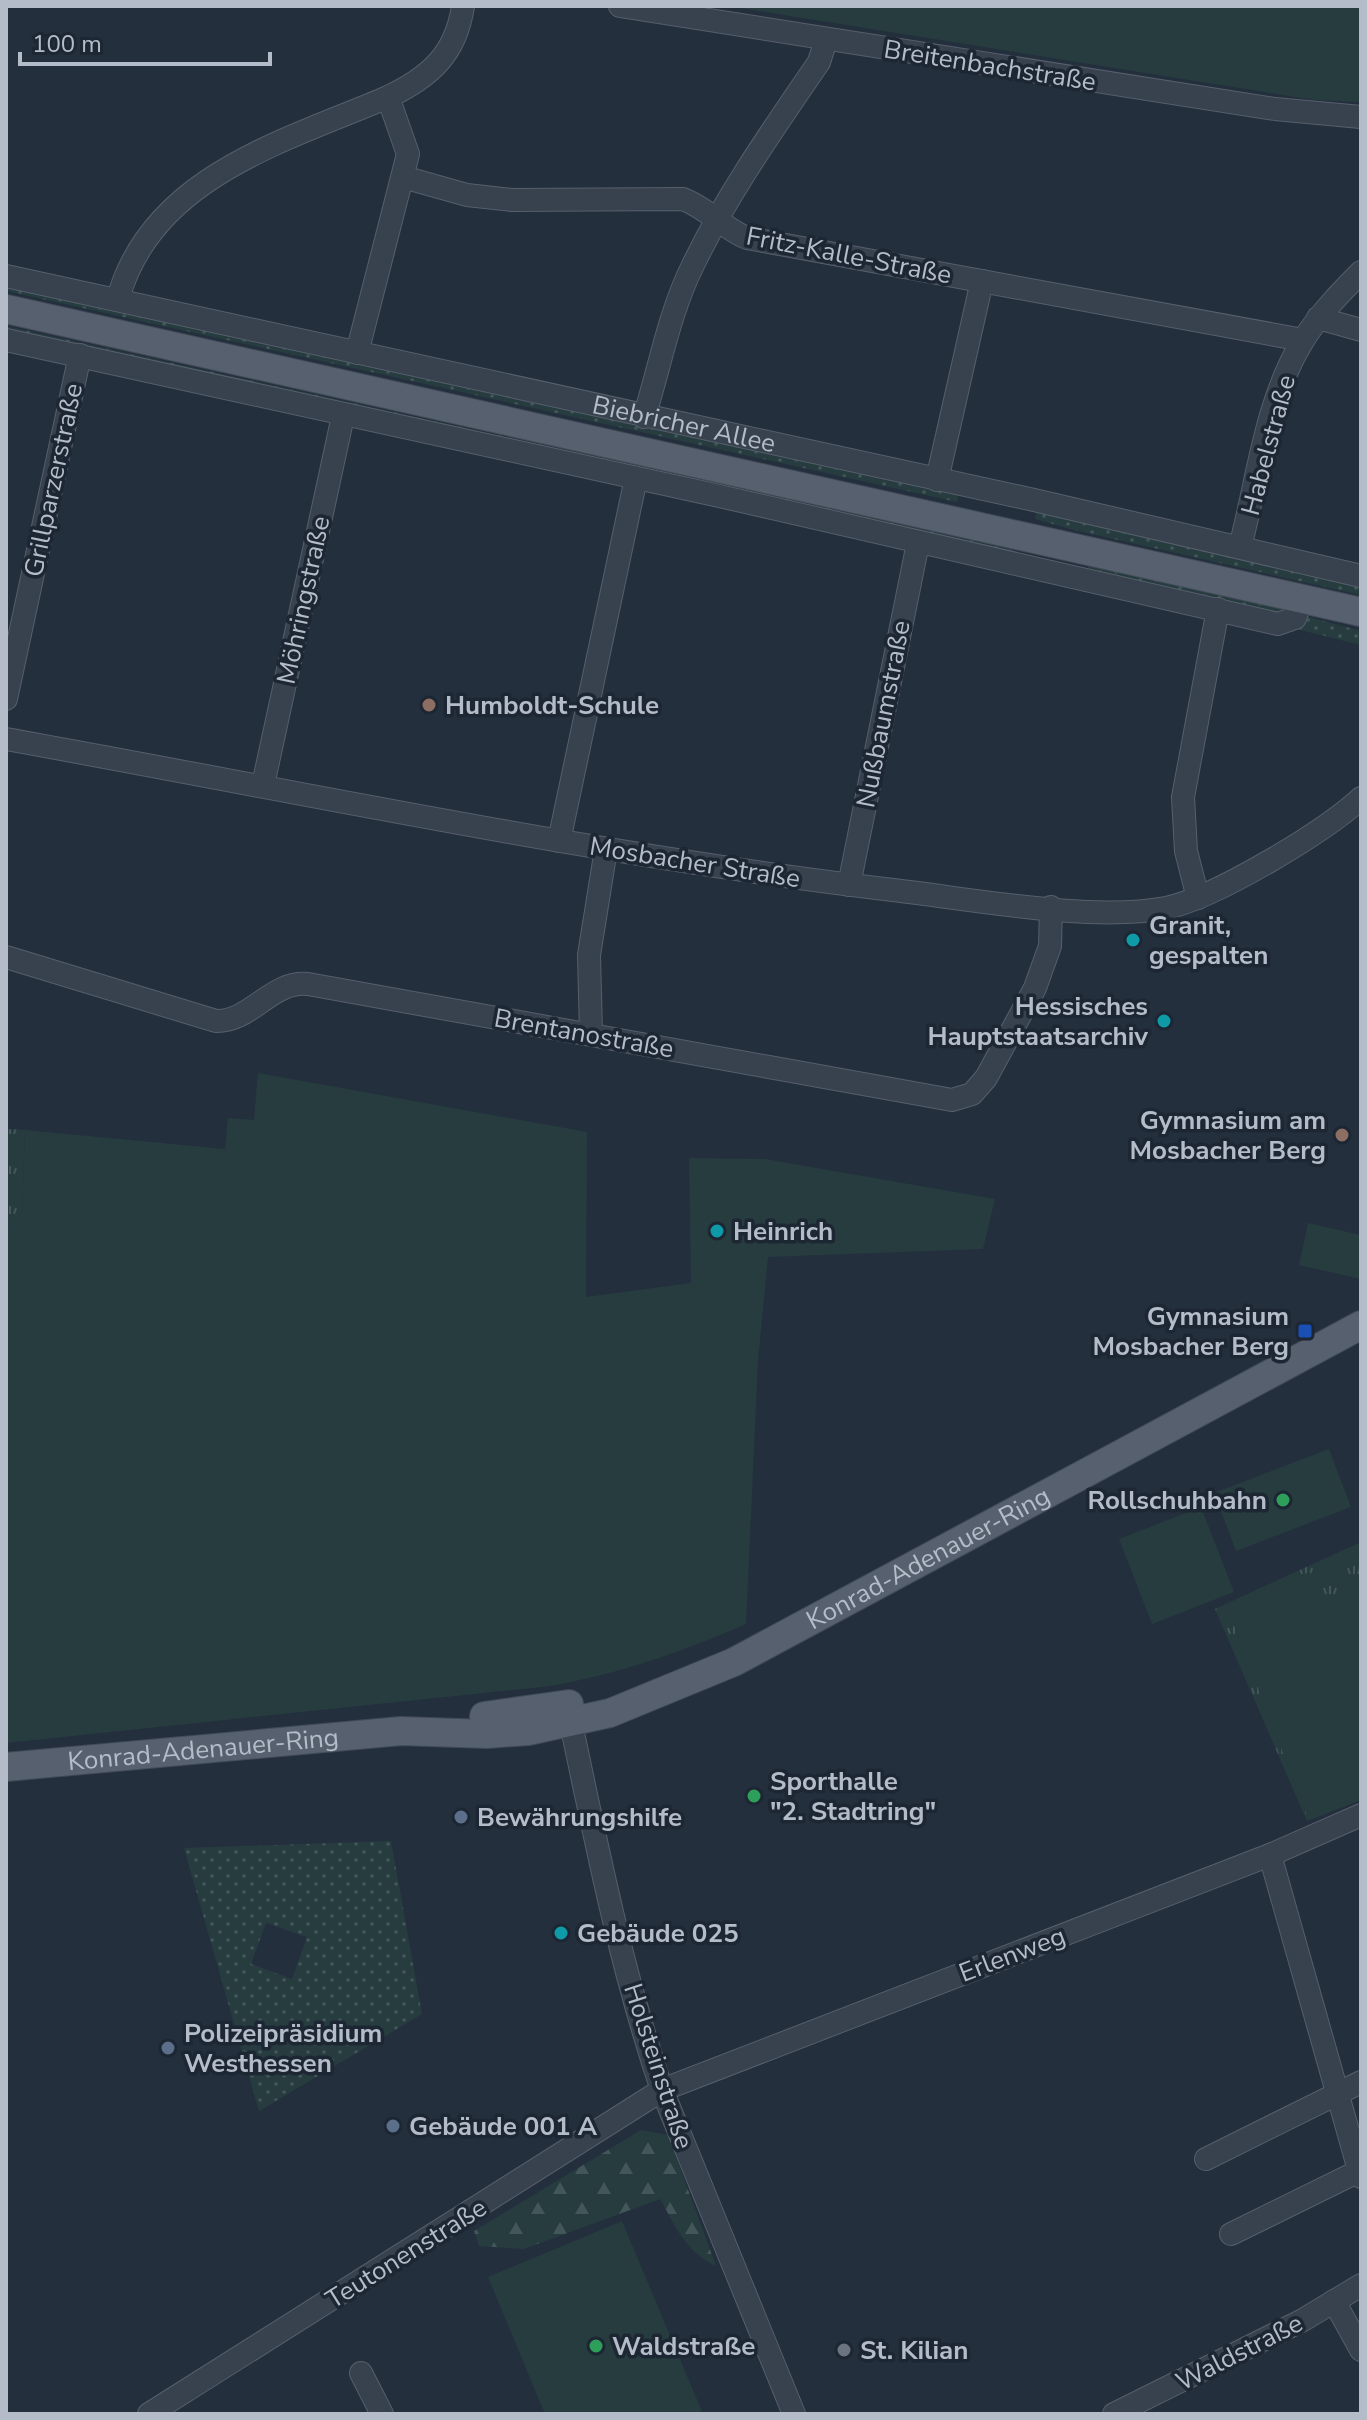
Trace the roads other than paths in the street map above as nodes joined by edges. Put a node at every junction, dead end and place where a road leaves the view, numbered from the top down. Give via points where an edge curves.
1 (463, 6) edge
2 (620, 6) edge
3 (826, 40) junction
4 (388, 97) junction
5 (1361, 117) edge
6 (403, 177) junction
7 (717, 221) junction
8 (1361, 272) edge
9 (6, 276) edge
10 (982, 281) junction
11 (118, 299) junction
12 (6, 309) edge
13 (1318, 318) junction
14 (1361, 330) edge
15 (6, 340) edge
16 (1303, 340) junction
17 (357, 353) junction
18 (80, 355) junction
19 (343, 416) junction
20 (644, 417) junction
21 (636, 478) junction
22 (937, 480) junction
23 (918, 543) junction
24 (1240, 547) junction
25 (1361, 576) edge
26 (1303, 598) junction
27 (1218, 609) junction
28 (1361, 612) edge
29 (6, 699) edge
30 (6, 739) edge
31 (263, 785) junction
32 (1361, 798) edge
33 (559, 841) junction
34 (606, 849) junction
35 (849, 885) junction
36 (1198, 898) junction
37 (1051, 907) junction
38 (6, 957) edge
39 (591, 1033) junction
40 (1361, 1325) edge
41 (569, 1713) junction
42 (6, 1767) edge
43 (1361, 1815) edge
44 (1270, 1855) junction
45 (1361, 2082) edge
46 (662, 2090) junction
47 (1336, 2094) junction
48 (1206, 2159) dead end
49 (1360, 2174) edge
50 (1231, 2234) dead end
51 (1361, 2285) edge
52 (1334, 2301) junction
53 (1361, 2350) edge
54 (361, 2373) dead end
55 (1156, 2405) edge
56 (149, 2414) edge
57 (382, 2414) edge
58 (794, 2414) edge
59 (1114, 2414) edge

1 - 4 street via 443,61 422,80
2 - 3 street, Breitenbachstraße
3 - 5 street, Breitenbachstraße via 1275,109
3 - 7 street via 819,62 736,183
4 - 6 street via 408,149
4 - 11 street via 212,175 178,203 141,246
6 - 7 street, Fritz-Kalle-Straße via 467,195 512,200 675,198 700,205
6 - 17 street
7 - 10 street, Fritz-Kalle-Straße via 747,238
7 - 20 street via 681,295
8 - 13 street, Habelstraße
9 - 11 street, Biebricher Allee
10 - 16 street, Fritz-Kalle-Straße
10 - 22 street
11 - 17 street, Biebricher Allee
12 - 26 main road, Biebricher Allee
13 - 14 street
13 - 16 street, Habelstraße
15 - 18 street
16 - 24 street, Habelstraße via 1275,403
17 - 20 street, Biebricher Allee
18 - 19 street
18 - 29 street, Grillparzerstraße
19 - 21 street
19 - 31 street, Möhringstraße
20 - 22 street, Biebricher Allee
21 - 23 street
21 - 33 street
22 - 24 street, Biebricher Allee
23 - 27 street
23 - 35 street, Nußbaumstraße
24 - 25 street, Biebricher Allee
26 - 27 street via 1295,618 1278,624
26 - 28 main road, Biebricher Allee
27 - 36 street via 1183,797 1186,851
30 - 31 street, Mosbacher Straße
31 - 33 street, Mosbacher Straße
32 - 36 street, Mosbacher Straße via 1293,847
33 - 34 street, Mosbacher Straße
34 - 35 street, Mosbacher Straße
34 - 39 street via 589,955
35 - 37 street, Mosbacher Straße
36 - 37 street, Mosbacher Straße via 1142,910
37 - 39 street, Brentanostraße via 1050,946 1035,988 986,1078 962,1099 942,1100
38 - 39 street, Brentanostraße via 216,1021 233,1019 286,985 301,983
40 - 41 main road, Konrad-Adenauer-Ring via 745,1656 610,1713
41 - 42 main road, Konrad-Adenauer-Ring via 487,1734 401,1731
41 - 46 street, Holsteinstraße via 620,1940
43 - 44 street, Erlenweg
44 - 46 street, Erlenweg
44 - 47 street
45 - 47 street
46 - 56 street, Teutonenstraße
46 - 58 street, Holsteinstraße
47 - 48 street
47 - 49 street
49 - 50 street
51 - 52 street, Waldstraße
52 - 53 street
52 - 55 street, Waldstraße
54 - 57 street
55 - 59 street, Waldstraße

